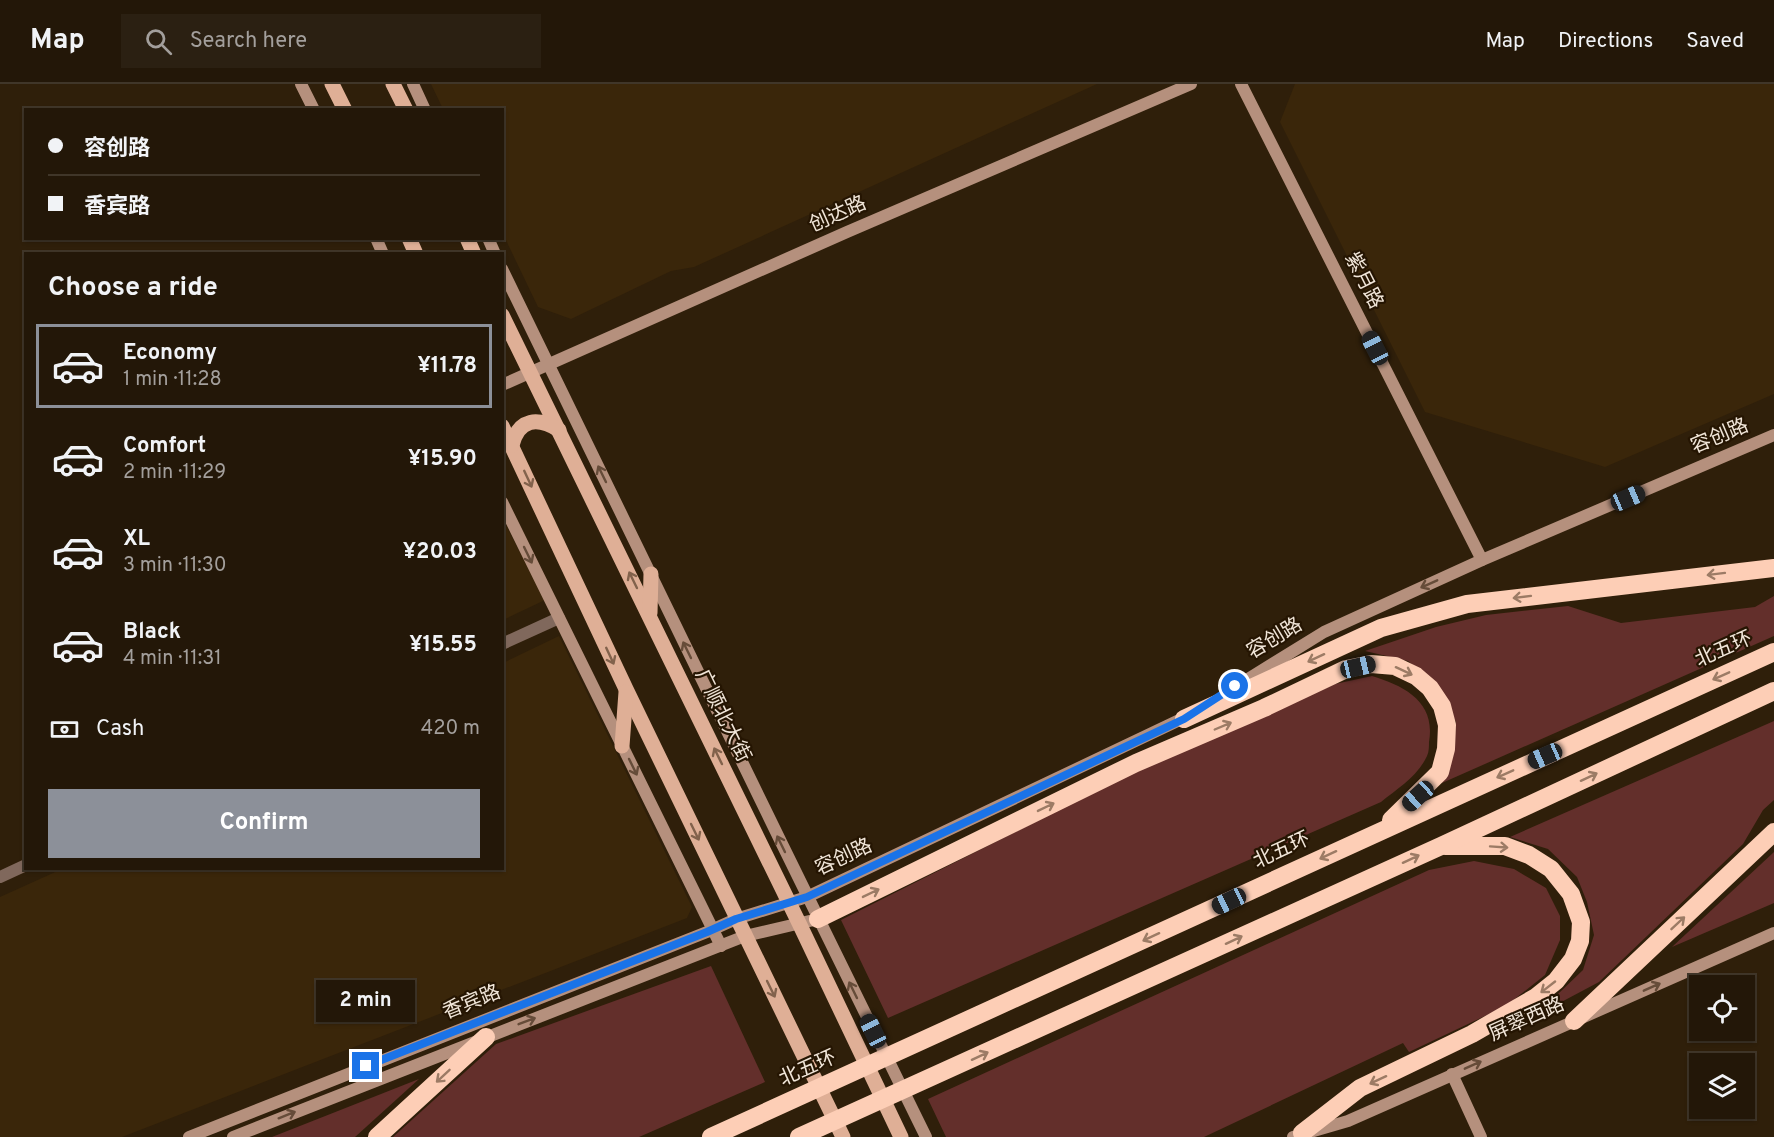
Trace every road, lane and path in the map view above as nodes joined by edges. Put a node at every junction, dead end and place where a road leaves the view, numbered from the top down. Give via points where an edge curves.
1 (301, 84) edge
2 (332, 84) edge
3 (393, 84) edge
4 (413, 84) edge
5 (1191, 84) edge
6 (1241, 84) edge
7 (313, 108) edge
8 (344, 108) edge
9 (405, 108) edge
10 (424, 108) edge
11 (504, 273) edge
12 (504, 317) edge
13 (549, 365) junction
14 (531, 373) junction
15 (504, 384) edge
16 (504, 430) edge
17 (559, 430) junction
18 (1774, 435) edge
19 (512, 445) junction
20 (504, 506) edge
21 (1482, 560) junction
22 (1774, 568) edge
23 (651, 574) junction
24 (650, 616) junction
25 (559, 618) junction
26 (504, 643) edge
27 (1774, 652) edge
28 (626, 689) junction
29 (1774, 691) edge
30 (1184, 719) junction
31 (622, 746) junction
32 (1378, 832) junction
33 (1774, 832) edge
34 (1441, 846) junction
35 (24, 867) edge
36 (0, 877) edge
37 (807, 897) junction
38 (790, 903) junction
39 (818, 918) junction
40 (736, 919) junction
41 (799, 923) junction
42 (713, 929) junction
43 (1774, 933) edge
44 (745, 936) junction
45 (722, 946) junction
46 (498, 1013) junction
47 (1574, 1021) junction
48 (486, 1037) junction
49 (1452, 1074) junction
50 (1298, 1135) edge
51 (189, 1137) edge
52 (233, 1137) edge
53 (377, 1137) edge
54 (711, 1137) edge
55 (799, 1137) edge
56 (843, 1137) edge
57 (901, 1137) edge
58 (926, 1137) edge
59 (1481, 1137) edge

1 - 7 street
2 - 8 main road
3 - 9 main road
4 - 10 street
5 - 13 street, 创达路
6 - 21 street, 紫月路
11 - 13 street
12 - 14 main road, 广顺北大街
13 - 14 street, 创达路
23 -> 13 street
14 - 15 street, 创达路
14 - 17 main road, 广顺北大街
16 - 19 main road
17 - 19 main road via 548,423 531,422 514,435
24 -> 17 main road, 广顺北大街
18 - 21 street, 容创路
19 -> 28 main road
20 -> 25 street
21 -> 30 street, 容创路 via 1324,632
22 -> 30 highway via 1467,604 1381,628
23 - 24 main road
37 -> 23 street
38 -> 24 main road, 广顺北大街
25 - 26 street
25 - 31 street
27 -> 32 highway, 北五环
28 - 31 main road
28 -> 40 main road
34 -> 29 highway
30 - 37 street, 容创路
31 -> 42 street
39 -> 32 highway via 1136,764 1346,669 1371,664 1395,666 1416,676 1442,706 1447,725 1440,772
32 -> 54 highway, 北五环
47 -> 33 highway
34 -> 50 highway via 1505,846 1551,869 1571,894 1581,922 1580,941 1573,959 1556,981 1536,997 1472,1034 1360,1088
55 -> 34 highway
35 - 36 street
37 - 38 street, 容创路
37 - 39 street
38 - 40 street, 香宾路
38 - 41 main road, 广顺北大街
39 - 41 street, 香宾路
58 -> 39 street
40 - 42 street, 香宾路
40 - 44 main road
41 - 44 street, 香宾路
41 - 57 main road, 广顺北大街
42 - 45 street
42 - 46 street, 香宾路
47 -> 43 street, 屏翠西路
44 - 45 street, 香宾路
44 -> 56 main road
48 -> 45 street, 香宾路
46 - 48 street
46 - 51 street, 香宾路
49 -> 47 street, 屏翠西路
52 -> 48 street, 香宾路
48 -> 53 highway
49 - 50 street, 屏翠西路 via 1348,1121
49 - 59 street

